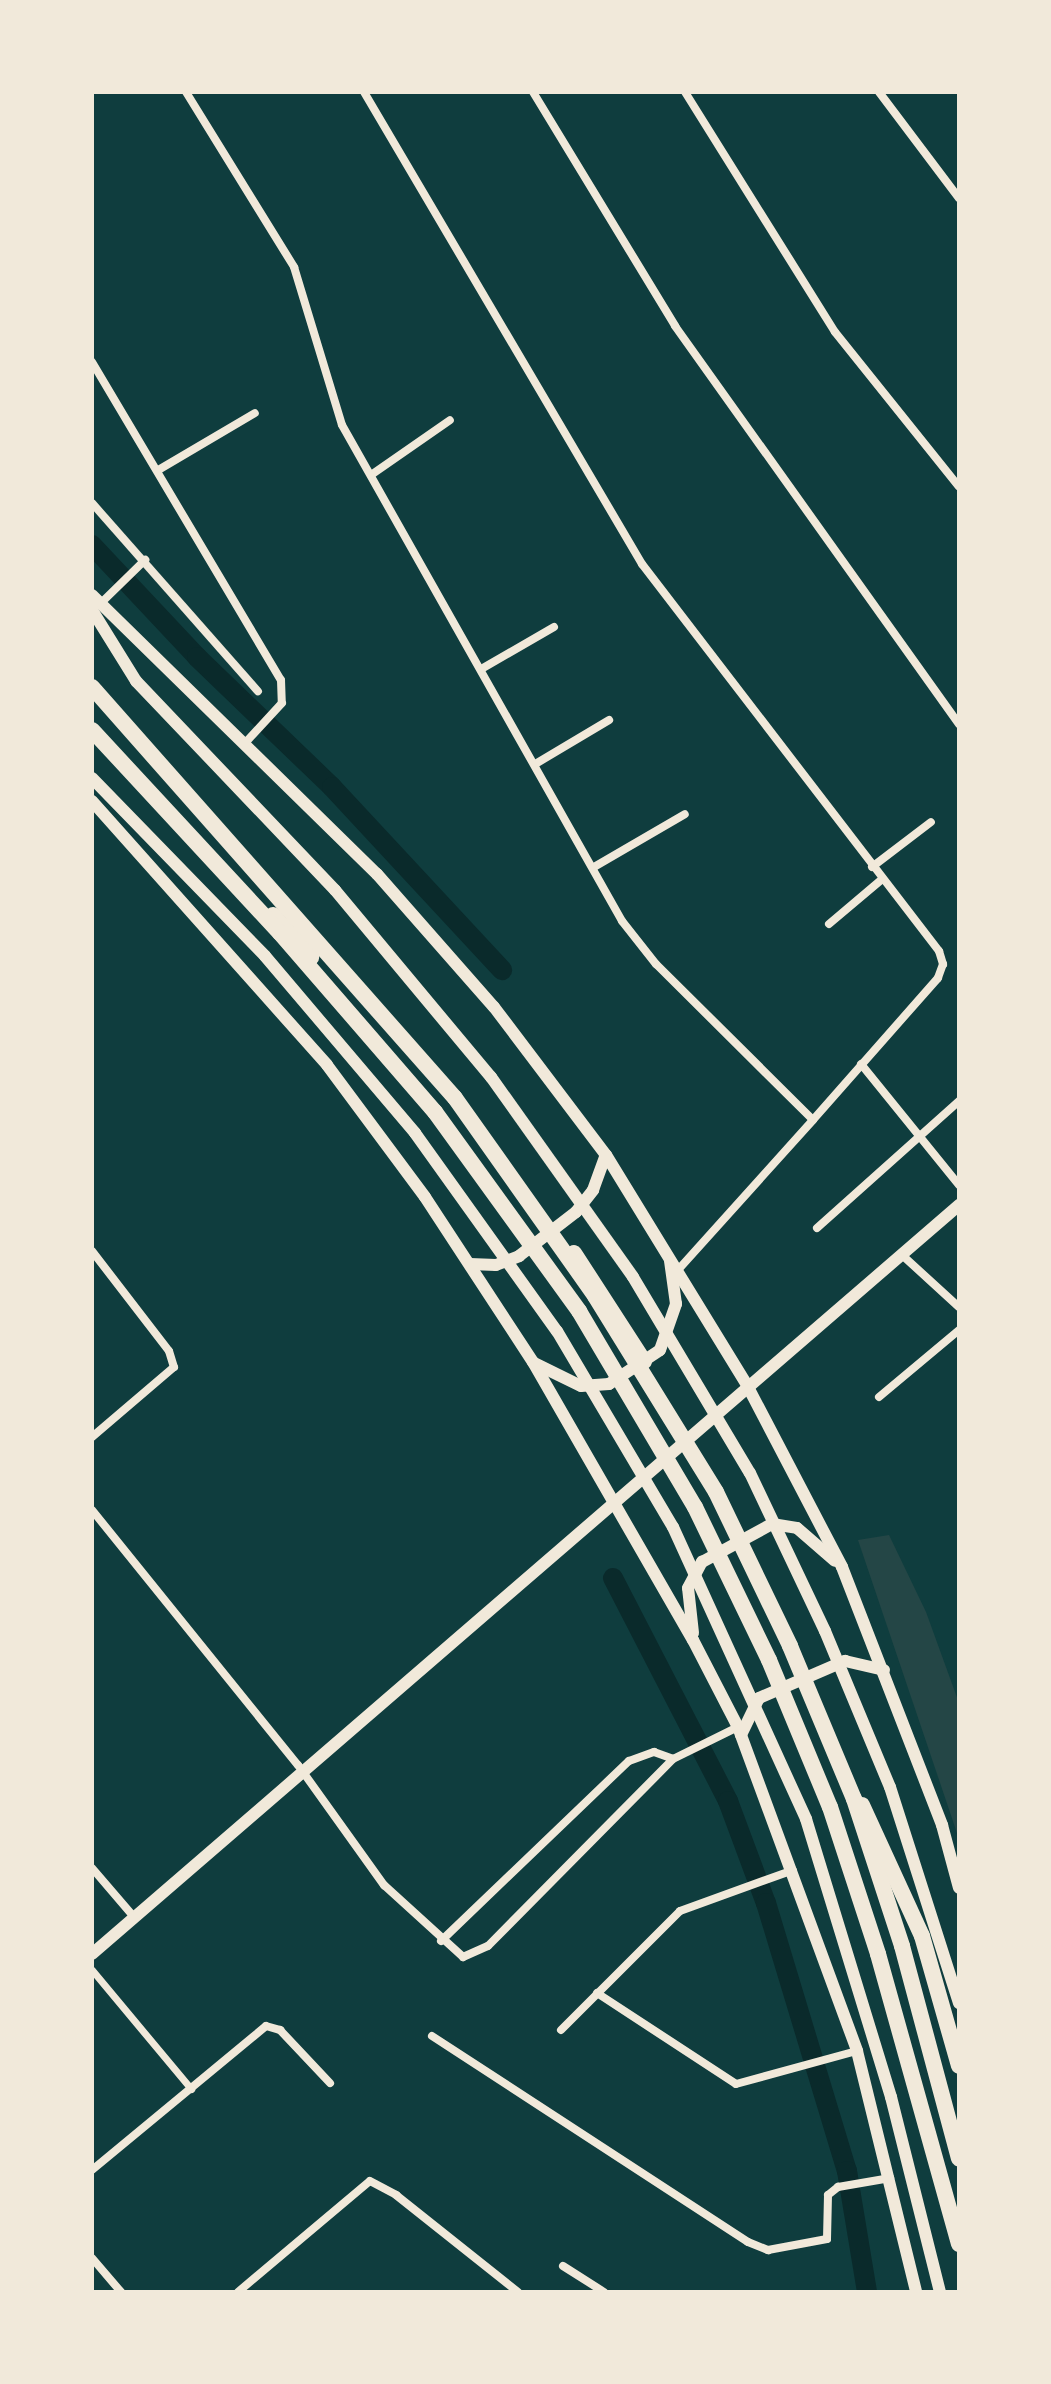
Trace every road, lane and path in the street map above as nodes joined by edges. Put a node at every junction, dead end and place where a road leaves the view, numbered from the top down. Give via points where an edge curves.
1 (186, 92) edge
2 (364, 92) edge
3 (533, 92) edge
4 (685, 92) edge
5 (879, 92) edge
6 (959, 198) edge
7 (92, 362) edge
8 (255, 413) dead end
9 (450, 420) dead end
10 (160, 469) junction
11 (371, 475) junction
12 (959, 487) edge
13 (92, 503) edge
14 (145, 560) junction
15 (95, 603) edge
16 (554, 627) dead end
17 (483, 668) junction
18 (92, 680) edge
19 (92, 687) edge
20 (258, 691) dead end
21 (609, 720) dead end
22 (959, 724) edge
23 (92, 731) edge
24 (251, 738) junction
25 (537, 763) junction
26 (92, 778) edge
27 (92, 801) edge
28 (685, 814) dead end
29 (931, 822) dead end
30 (594, 867) junction
31 (872, 867) junction
32 (881, 880) junction
33 (829, 924) dead end
34 (861, 1064) junction
35 (959, 1101) edge
36 (813, 1120) junction
37 (917, 1135) junction
38 (606, 1155) junction
39 (959, 1185) edge
40 (959, 1205) edge
41 (817, 1228) dead end
42 (92, 1251) edge
43 (669, 1254) junction
44 (902, 1255) junction
45 (470, 1264) junction
46 (678, 1270) junction
47 (959, 1307) edge
48 (959, 1330) edge
49 (533, 1362) junction
50 (748, 1387) junction
51 (879, 1397) dead end
52 (92, 1437) edge
53 (615, 1502) junction
54 (92, 1510) edge
55 (842, 1567) junction
56 (693, 1640) junction
57 (884, 1670) junction
58 (739, 1731) junction
59 (673, 1759) junction
60 (303, 1773) junction
61 (92, 1868) edge
62 (793, 1870) junction
63 (959, 1888) edge
64 (134, 1917) junction
65 (441, 1941) junction
66 (92, 1954) edge
67 (92, 1970) edge
68 (597, 1993) junction
69 (959, 2003) edge
70 (561, 2030) dead end
71 (432, 2036) dead end
72 (857, 2051) junction
73 (959, 2066) edge
74 (330, 2083) dead end
75 (191, 2089) junction
76 (959, 2158) edge
77 (92, 2170) edge
78 (891, 2178) junction
79 (959, 2219) edge
80 (959, 2244) edge
81 (92, 2258) edge
82 (563, 2266) dead end
83 (121, 2292) edge
84 (238, 2292) edge
85 (518, 2292) edge
86 (604, 2292) edge
87 (916, 2292) edge
88 (940, 2292) edge

1 - 11 street via 294,267 332,400
2 - 31 street via 642,564
3 - 22 street via 675,326
4 - 12 street via 835,332
5 - 6 street
7 - 10 street
8 - 10 street
9 - 11 street
10 - 24 street via 281,680 282,703
11 - 17 street
13 - 14 street
14 - 15 street
14 - 20 street
15 - 24 main road
15 - 69 main road via 136,681 335,890 491,1077 633,1277 750,1473 825,1631 890,1787
16 - 17 street
17 - 25 street
18 - 73 highway via 463,1097 605,1296 725,1494 798,1645 922,1936
19 - 76 highway via 455,1098 595,1296 716,1492 790,1646 854,1799 902,1946
21 - 25 street
23 - 79 highway via 289,931 442,1110 586,1311 703,1507 777,1658 838,1808
23 - 80 highway via 280,933 435,1112 579,1311 695,1507 769,1660 830,1807 878,1954
24 - 38 main road via 494,1007
25 - 30 street
26 - 88 main road via 265,956 415,1133 557,1331 673,1527 806,1819 852,1965
27 - 45 main road via 327,1065
28 - 30 street
29 - 31 street
30 - 36 street via 622,921 656,964
31 - 32 street
32 - 33 street
32 - 34 street via 939,951 943,964 938,978
34 - 36 street
34 - 37 street
35 - 37 street
36 - 46 street
37 - 39 street
37 - 41 street
38 - 43 main road
38 - 45 main road via 593,1190 576,1212 519,1256 496,1265
40 - 44 main road
42 - 52 street via 169,1351 174,1367
43 - 46 main road
43 - 49 main road via 676,1304 660,1350 609,1384 581,1386
44 - 47 street
44 - 50 main road
45 - 49 main road
46 - 50 main road
48 - 51 street
49 - 53 main road
50 - 53 main road
50 - 55 main road
53 - 56 main road
53 - 60 main road
54 - 60 street
55 - 56 main road via 797,1528 772,1524 702,1562 688,1588
55 - 57 main road
56 - 58 main road
57 - 58 main road via 845,1661 759,1698
57 - 63 main road via 942,1825
58 - 59 street
58 - 62 main road
59 - 65 street via 654,1752 629,1761
59 - 65 street via 488,1946 463,1957
60 - 64 main road
60 - 65 street via 384,1885
61 - 64 street
62 - 68 street via 667,1920
62 - 72 main road
64 - 66 main road
67 - 75 street
68 - 70 street
68 - 72 street via 736,2084
71 - 78 street via 768,2250 827,2239 831,2226 826,2203 838,2187
72 - 78 main road
74 - 75 street via 272,2025
75 - 77 street
78 - 87 main road
81 - 83 street
82 - 86 street
84 - 85 street via 370,2181 396,2195

